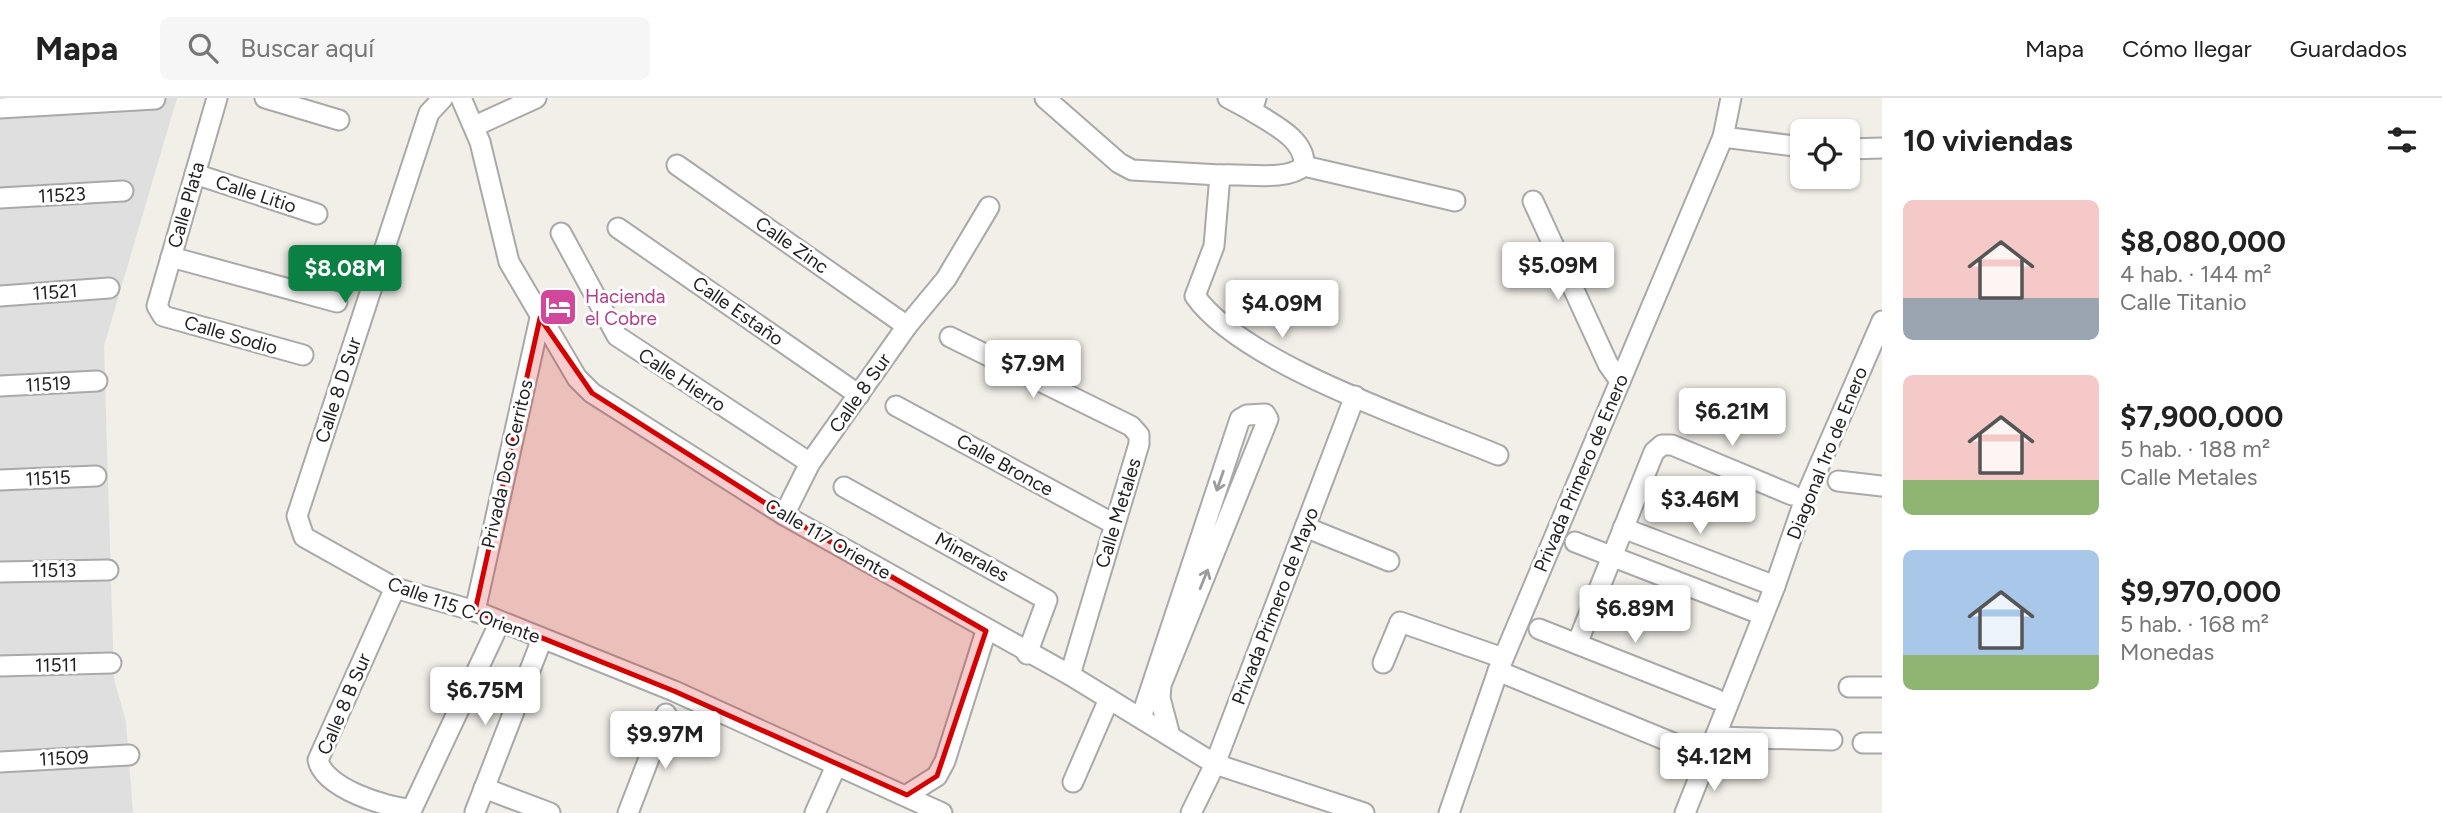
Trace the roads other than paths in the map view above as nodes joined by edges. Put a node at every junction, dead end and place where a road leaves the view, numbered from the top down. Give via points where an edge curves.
1 (217, 98) edge
2 (265, 98) edge
3 (443, 98) edge
4 (461, 98) edge
5 (536, 98) edge
6 (1045, 98) edge
7 (1228, 98) edge
8 (1731, 98) edge
9 (155, 99) edge
10 (517, 102) edge
11 (1254, 104) edge
12 (0, 108) edge
13 (339, 120) dead end
14 (475, 126) junction
15 (1723, 137) junction
16 (1790, 145) edge
17 (1882, 148) edge
18 (1860, 149) edge
19 (677, 165) dead end
20 (1304, 166) junction
21 (195, 174) junction
22 (1220, 175) junction
23 (123, 191) dead end
24 (0, 198) edge
25 (1455, 201) dead end
26 (1533, 201) dead end
27 (989, 207) dead end
28 (317, 214) dead end
29 (618, 228) dead end
30 (561, 233) dead end
31 (171, 257) junction
32 (109, 288) dead end
33 (0, 296) edge
34 (337, 302) dead end
35 (159, 313) joint
36 (540, 318) junction
37 (1882, 321) edge
38 (907, 326) junction
39 (950, 337) dead end
40 (303, 355) dead end
41 (97, 381) dead end
42 (1620, 381) junction
43 (0, 386) edge
44 (859, 395) junction
45 (1355, 396) junction
46 (897, 406) dead end
47 (1498, 455) dead end
48 (810, 463) junction
49 (96, 476) dead end
50 (0, 480) edge
51 (1838, 481) dead end
52 (1882, 486) edge
53 (844, 487) dead end
54 (1793, 495) dead end
55 (784, 515) junction
56 (1217, 521) junction
57 (1114, 524) junction
58 (1305, 527) junction
59 (299, 528) joint
60 (1623, 528) junction
61 (1575, 542) dead end
62 (1612, 556) junction
63 (1388, 561) dead end
64 (108, 570) dead end
65 (0, 572) edge
66 (1775, 586) junction
67 (395, 588) junction
68 (475, 611) junction
69 (1183, 612) junction
70 (1763, 615) junction
71 (499, 624) junction
72 (1539, 629) dead end
73 (986, 631) junction
74 (542, 639) junction
75 (1577, 643) junction
76 (1027, 654) junction
77 (111, 663) dead end
78 (1383, 663) dead end
79 (1501, 665) junction
80 (0, 666) edge
81 (1070, 675) junction
82 (1849, 687) dead end
83 (1882, 687) edge
84 (1109, 699) junction
85 (1716, 699) dead end
86 (666, 714) dead end
87 (1140, 718) junction
88 (1170, 736) junction
89 (1715, 737) junction
90 (1832, 740) dead end
91 (129, 755) dead end
92 (1707, 757) junction
93 (0, 762) edge
94 (1215, 764) junction
95 (836, 765) junction
96 (1073, 782) dead end
97 (484, 788) junction
98 (907, 795) junction
99 (475, 812) edge
100 (550, 813) edge
101 (628, 813) edge
102 (815, 813) edge
103 (942, 813) edge
104 (1191, 813) edge
105 (1364, 813) edge
106 (1449, 813) edge
107 (1685, 813) edge

1 - 21 street, Calle Plata
2 - 13 street
3 - 59 street, Calle 8 D Sur via 429,113 297,516
4 - 14 street, Calle 117 Oriente
5 - 10 street
6 - 22 street via 1132,170
7 - 11 street
8 - 15 street, Privada Primero de Enero
9 - 12 street
10 - 14 street
11 - 20 street via 1300,146
14 - 36 street, Calle 117 Oriente via 509,262
15 - 16 street
15 - 42 street, Privada Primero de Enero
17 - 18 street
19 - 38 street, Calle Zinc
20 - 22 street via 1284,176
20 - 25 street
21 - 28 street, Calle Litio
21 - 31 street, Calle Plata
22 - 45 street via 1214,246 1195,296 1258,351
23 - 24 street, 11523
26 - 42 street
27 - 38 street, Calle 8 Sur via 946,279
29 - 44 street, Calle Estaño
30 - 48 street, Calle Hierro via 617,336
31 - 34 street
31 - 35 street, Calle Plata
32 - 33 street, 11521
35 - 40 street, Calle Sodio
36 - 55 street, Calle 117 Oriente via 577,378 592,393
36 - 68 street, Privada Dos Cerritos
37 - 66 street, Diagonal 1ro de Enero via 1806,496
38 - 44 street, Calle 8 Sur
39 - 57 street, Calle Metales via 1131,426 1139,435
41 - 43 street, 11519
42 - 79 street, Privada Primero de Enero
44 - 48 street, Calle 8 Sur
45 - 47 street
45 - 58 street, Privada Primero de Mayo
46 - 57 street, Calle Bronce
48 - 55 street, Calle 8 Sur
49 - 50 street, 11515
51 - 52 street
53 - 76 street, Minerales via 1047,600
54 - 60 street via 1672,445 1662,445 1654,452
55 - 73 street, Calle 117 Oriente
56 -> 56 street via 1268,419 1265,414 1240,419
56 - 69 street
57 - 81 street, Calle Metales
58 - 63 street
58 - 94 street, Privada Primero de Mayo
59 - 67 street, Calle 115 C Oriente via 304,537
60 - 62 street
60 - 66 street
61 - 62 street
62 - 70 street
62 - 75 street
64 - 65 street, 11513
66 - 70 street, Diagonal 1ro de Enero
67 - 68 street, Calle 115 C Oriente
67 - 71 street, Calle 8 B Sur via 318,760 330,782 397,809 412,809
68 - 71 street, Calle 115 C Oriente
69 - 87 street
69 - 88 street via 1160,691
70 - 89 street, Diagonal 1ro de Enero
71 - 74 street, Calle 115 C Oriente
72 - 75 street
73 - 76 street, Calle 117 Oriente
73 - 98 street via 937,776
74 - 95 street, Calle 115 C Oriente via 674,691
74 - 97 street
75 - 85 street
76 - 81 street, Calle 117 Oriente
77 - 80 street, 11511
78 - 79 street via 1401,622
79 - 92 street
79 - 106 street, Privada Primero de Enero
81 - 84 street, Calle 117 Oriente
82 - 83 street
84 - 87 street, Calle 117 Oriente
84 - 96 street
86 - 101 street
87 - 88 street, Calle 117 Oriente
88 - 94 street, Calle 117 Oriente
89 - 90 street
89 - 92 street, Diagonal 1ro de Enero
91 - 93 street, 11509
92 - 107 street, Diagonal 1ro de Enero
94 - 104 street, Privada Primero de Mayo
94 - 105 street, Calle 117 Oriente
95 - 98 street, Calle 115 C Oriente
95 - 102 street
97 - 99 street
97 - 100 street
98 - 103 street, Calle 115 C Oriente

